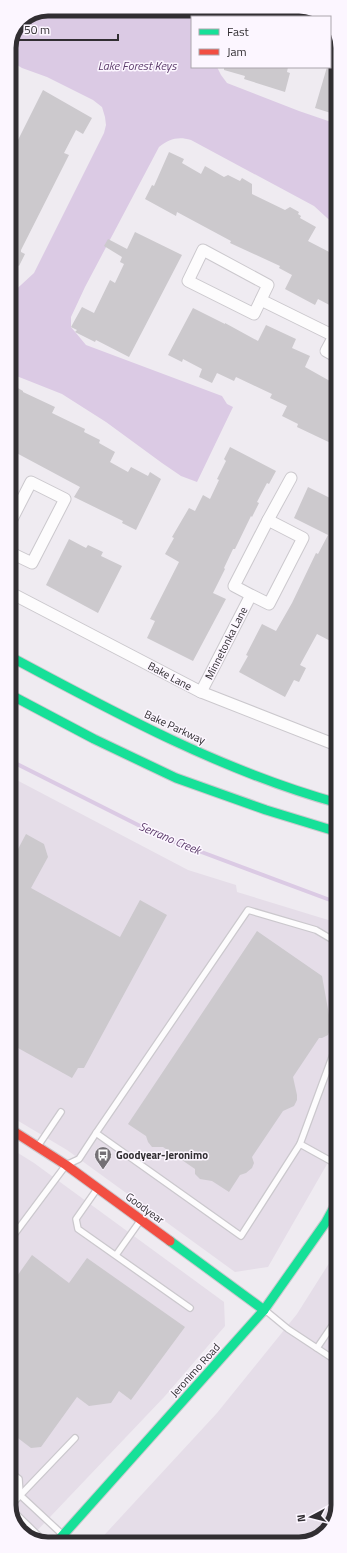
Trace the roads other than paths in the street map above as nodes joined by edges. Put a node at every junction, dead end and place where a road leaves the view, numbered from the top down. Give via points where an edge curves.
1 (261, 300) junction
2 (331, 330) edge
3 (331, 342) edge
4 (331, 354) edge
5 (291, 478) dead end
6 (16, 511) edge
7 (268, 520) junction
8 (16, 555) edge
9 (251, 595) junction
10 (16, 596) edge
11 (16, 660) edge
12 (201, 692) junction
13 (16, 698) edge
14 (331, 743) edge
15 (331, 801) edge
16 (331, 830) edge
17 (331, 939) edge
18 (331, 1060) edge
19 (61, 1112) dead end
20 (16, 1133) edge
21 (96, 1133) junction
22 (300, 1144) junction
23 (38, 1147) junction
24 (331, 1161) edge
25 (66, 1165) junction
26 (98, 1188) junction
27 (331, 1213) edge
28 (141, 1220) junction
29 (16, 1232) edge
30 (116, 1255) junction
31 (190, 1308) dead end
32 (264, 1310) junction
33 (331, 1327) edge
34 (317, 1348) junction
35 (331, 1357) edge
36 (75, 1438) dead end
37 (16, 1477) edge
38 (20, 1495) junction
39 (16, 1500) edge
40 (18, 1515) edge
41 (63, 1535) joint
42 (39, 1536) edge

1 - 1 street via 254,314 188,281 203,250 268,285
1 - 2 street
3 - 4 street via 326,351
5 - 7 street
6 - 8 street via 31,482 65,499 32,564
7 - 9 street, Minnetonka Lane via 234,586
7 - 9 street, Minnetonka Lane via 302,538 269,604
9 - 12 street, Minnetonka Lane
10 - 12 street, Bake Lane
11 - 15 main road, Bake Parkway via 108,709 189,748 302,793
12 - 14 street, Bake Lane
13 - 16 main road via 176,778
17 - 21 lane via 316,930 248,910
18 - 22 lane
19 - 23 lane
20 - 23 main road, Goodyear
21 - 22 lane via 241,1236
21 - 25 lane via 79,1159
22 - 24 lane
23 - 25 main road, Goodyear
25 - 26 main road, Goodyear
25 - 29 lane
26 - 28 main road, Goodyear
26 - 30 lane via 76,1219 78,1229
27 - 32 main road, Jeronimo Road via 308,1250
28 - 30 lane
28 - 32 main road, Goodyear
30 - 31 lane
32 - 34 lane
32 - 41 main road, Jeronimo Road
33 - 34 lane
34 - 35 lane
36 - 38 lane
37 - 38 lane via 19,1479
38 - 39 lane
38 - 41 lane
40 - 42 lane

